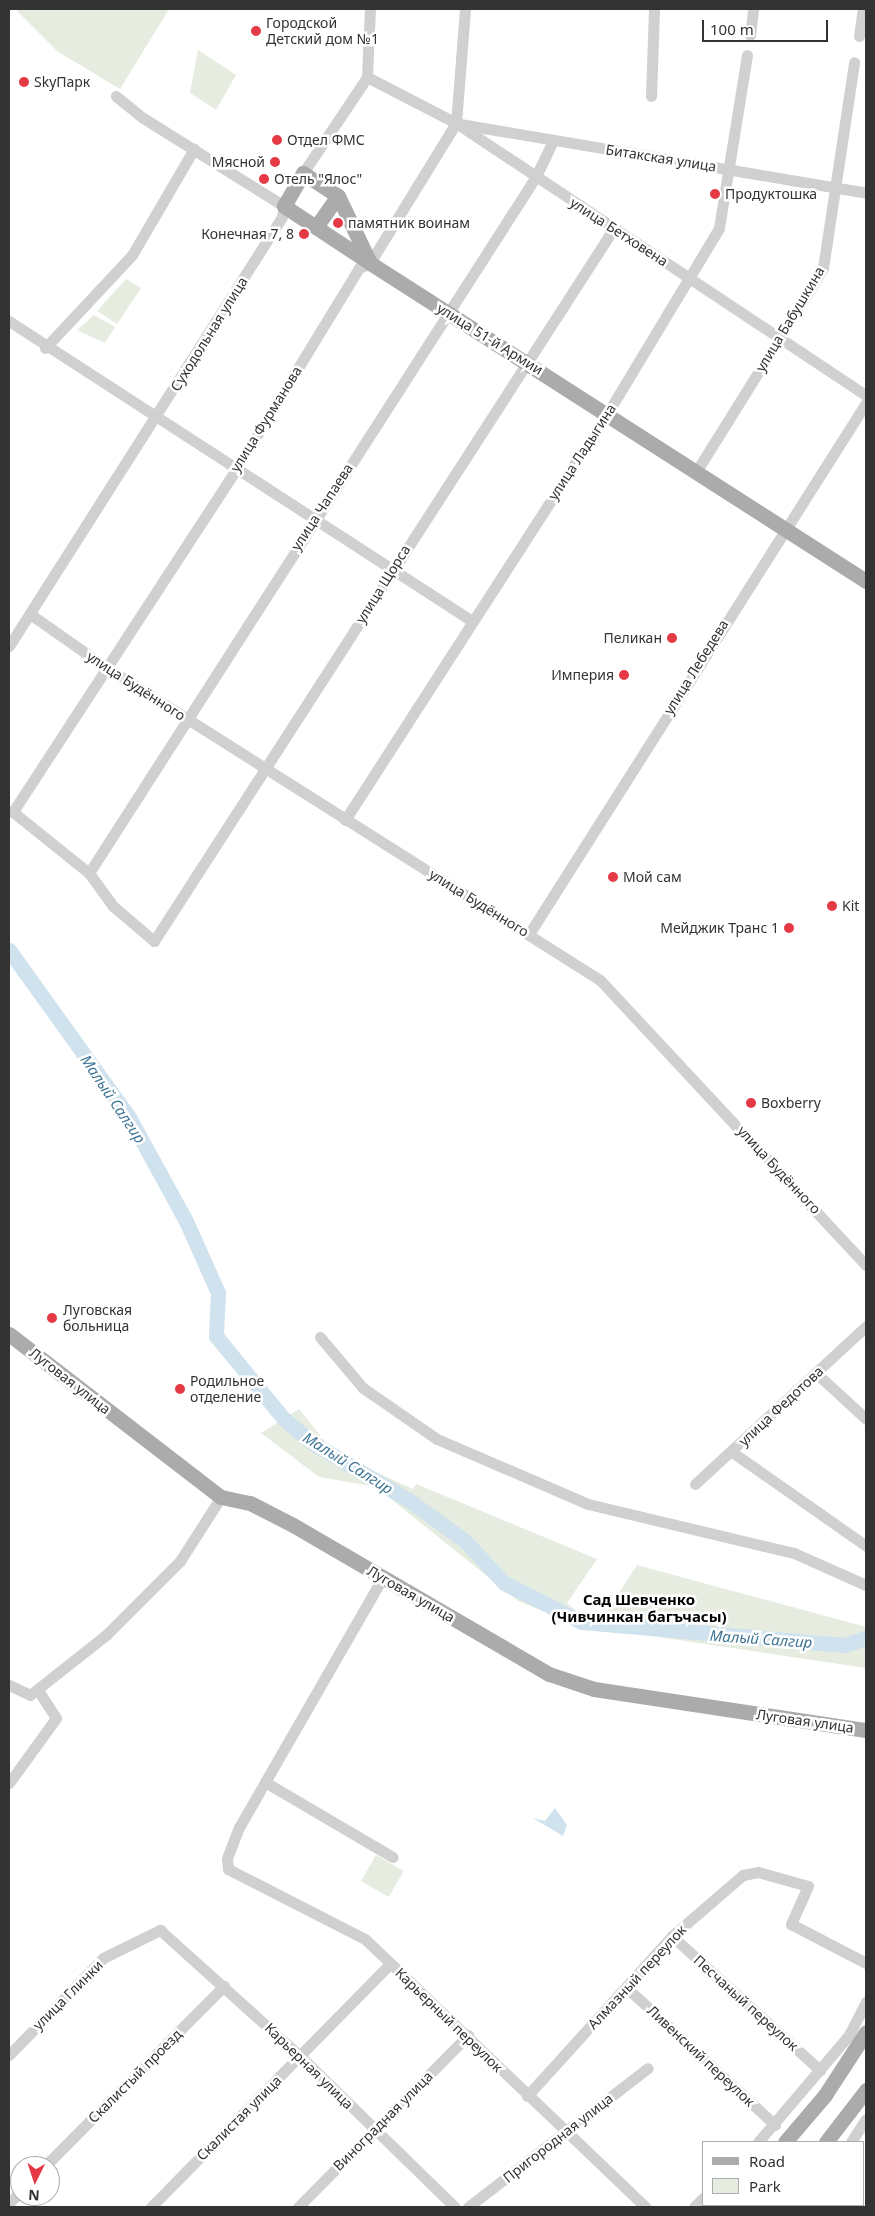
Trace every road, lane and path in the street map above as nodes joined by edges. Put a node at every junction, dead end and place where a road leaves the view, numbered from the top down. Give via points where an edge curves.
1 (370, 9) edge
2 (465, 9) edge
3 (654, 9) edge
4 (753, 9) edge
5 (863, 9) edge
6 (750, 35) dead end
7 (859, 36) dead end
8 (747, 55) dead end
9 (854, 62) dead end
10 (367, 77) junction
11 (116, 96) dead end
12 (651, 96) dead end
13 (456, 123) junction
14 (553, 141) junction
15 (194, 149) junction
16 (732, 169) junction
17 (303, 173) junction
18 (535, 178) junction
19 (836, 188) junction
20 (866, 193) edge
21 (338, 196) junction
22 (284, 206) junction
23 (316, 227) junction
24 (614, 228) junction
25 (370, 263) junction
26 (689, 277) junction
27 (446, 312) junction
28 (9, 321) edge
29 (779, 339) junction
30 (45, 348) junction
31 (526, 361) junction
32 (866, 395) edge
33 (866, 403) edge
34 (607, 414) junction
35 (157, 419) junction
36 (237, 468) junction
37 (696, 472) junction
38 (315, 519) junction
39 (784, 528) junction
40 (393, 569) junction
41 (866, 581) edge
42 (30, 614) junction
43 (472, 621) junction
44 (9, 646) edge
45 (107, 668) junction
46 (186, 719) junction
47 (266, 770) junction
48 (345, 820) junction
49 (89, 873) junction
50 (529, 934) junction
51 (866, 1264) edge
52 (866, 1326) edge
53 (9, 1334) edge
54 (320, 1338) dead end
55 (816, 1373) junction
56 (866, 1419) edge
57 (732, 1452) junction
58 (695, 1484) dead end
59 (221, 1498) junction
60 (866, 1546) edge
61 (383, 1577) junction
62 (866, 1585) edge
63 (9, 1685) edge
64 (38, 1690) junction
65 (866, 1730) edge
66 (264, 1782) junction
67 (9, 1783) edge
68 (393, 1857) dead end
69 (160, 1930) joint
70 (672, 1936) junction
71 (866, 1963) edge
72 (390, 1964) junction
73 (224, 1986) junction
74 (626, 1987) junction
75 (866, 2001) edge
76 (866, 2032) edge
77 (468, 2035) junction
78 (9, 2055) edge
79 (300, 2056) junction
80 (648, 2068) dead end
81 (820, 2070) junction
82 (866, 2090) edge
83 (527, 2096) junction
84 (866, 2119) edge
85 (775, 2125) junction
86 (375, 2129) junction
87 (564, 2133) junction
88 (759, 2141) edge
89 (786, 2141) edge
90 (827, 2141) edge
91 (852, 2141) edge
92 (55, 2156) edge
93 (151, 2207) edge
94 (298, 2207) edge
95 (455, 2207) edge
96 (468, 2207) edge
97 (645, 2207) edge

1 - 10 street
2 - 13 street, улица Фурманова
3 - 12 street
4 - 6 street
5 - 7 street
8 - 16 street, улица Ладыгина
9 - 19 street, улица Бабушкина
10 - 13 street, улица Бетховена
10 - 17 street, Суходольная улица
11 - 15 street, улица 51-й Армии
13 - 14 street, Битакская улица
13 - 18 street, улица Бетховена
13 - 25 street, улица Фурманова
14 - 16 street, Битакская улица
14 - 18 street, улица Чапаева
15 - 22 street, улица 51-й Армии
15 - 30 street via 132,256
16 - 19 street, Битакская улица
16 - 26 street, улица Ладыгина via 719,228
17 - 21 main road
17 - 22 main road, Суходольная улица
18 - 24 street, улица Бетховена
18 - 27 street, улица Чапаева
19 - 20 street, Битакская улица
19 - 29 street, улица Бабушкина via 822,268
21 - 23 main road
21 - 25 main road
22 - 23 main road, улица 51-й Армии
22 - 35 street, Суходольная улица via 282,217
23 - 25 main road, улица 51-й Армии
24 - 26 street, улица Бетховена
24 - 31 street, улица Щорса
25 - 27 main road, улица 51-й Армии
25 - 36 street, улица Фурманова via 359,268
26 - 29 street, улица Бетховена
26 - 34 street, улица Ладыгина
27 - 31 main road, улица 51-й Армии
27 - 38 street, улица Чапаева
28 - 30 street
29 - 32 street, улица Бетховена
29 - 37 street, улица Бабушкина
30 - 35 street
31 - 34 main road, улица 51-й Армии
31 - 40 street, улица Щорса
33 - 39 street, улица Лебедева
34 - 37 main road, улица 51-й Армии
34 - 43 street, улица Ладыгина
35 - 36 street
35 - 42 street, Суходольная улица
36 - 38 street
36 - 45 street, улица Фурманова
37 - 39 main road, улица 51-й Армии
38 - 40 street
38 - 46 street, улица Чапаева
39 - 41 main road, улица 51-й Армии
39 - 50 street, улица Лебедева
40 - 43 street
40 - 47 street, улица Щорса
42 - 44 street, Суходольная улица
42 - 45 street, улица Будённого
43 - 48 street, улица Ладыгина
45 - 46 street, улица Будённого
45 - 49 street, улица Фурманова via 13,812
46 - 47 street, улица Будённого
46 - 49 street, улица Чапаева
47 - 48 street, улица Будённого
47 - 49 street, улица Щорса via 154,941 113,906
48 - 50 street, улица Будённого
50 - 51 street, улица Будённого via 600,980
52 - 55 street, улица Федотова
53 - 59 main road, Луговая улица
54 - 62 street via 363,1388 437,1439 588,1504 794,1553
55 - 56 street
55 - 57 street, улица Федотова
57 - 58 street, улица Федотова
57 - 60 street
59 - 61 main road, Луговая улица via 250,1503
59 - 64 street via 180,1562 106,1635
61 - 65 main road, Луговая улица via 543,1671 577,1685
61 - 66 street
63 - 64 street via 24,1695
64 - 67 street via 56,1718
66 - 68 street
66 - 72 street, Карьерный переулок via 234,1836 228,1869 365,1939
69 - 73 street, Карьерная улица
69 - 78 street, улица Глинки via 103,1958
70 - 71 street, Алмазный переулок via 743,1875 758,1872 808,1886 791,1924
70 - 74 street, Алмазный переулок
70 - 81 street, Песчаный переулок
72 - 77 street, Карьерный переулок
72 - 79 street, Скалистая улица
73 - 79 street, Карьерная улица
73 - 92 street, Скалистый проезд
74 - 83 street, Алмазный переулок
74 - 85 street, Ливенский переулок
75 - 81 street via 849,2036
76 - 89 main road via 825,2094
77 - 83 street, Карьерный переулок
77 - 86 street, Виноградная улица
79 - 86 street, Карьерная улица
79 - 93 street, Скалистая улица
80 - 87 street, Пригородная улица
81 - 85 street
82 - 90 main road
83 - 87 street, Карьерный переулок
84 - 91 street
85 - 88 street
86 - 94 street, Виноградная улица
86 - 95 street, Карьерная улица
87 - 96 street, Пригородная улица
87 - 97 street, Карьерный переулок

